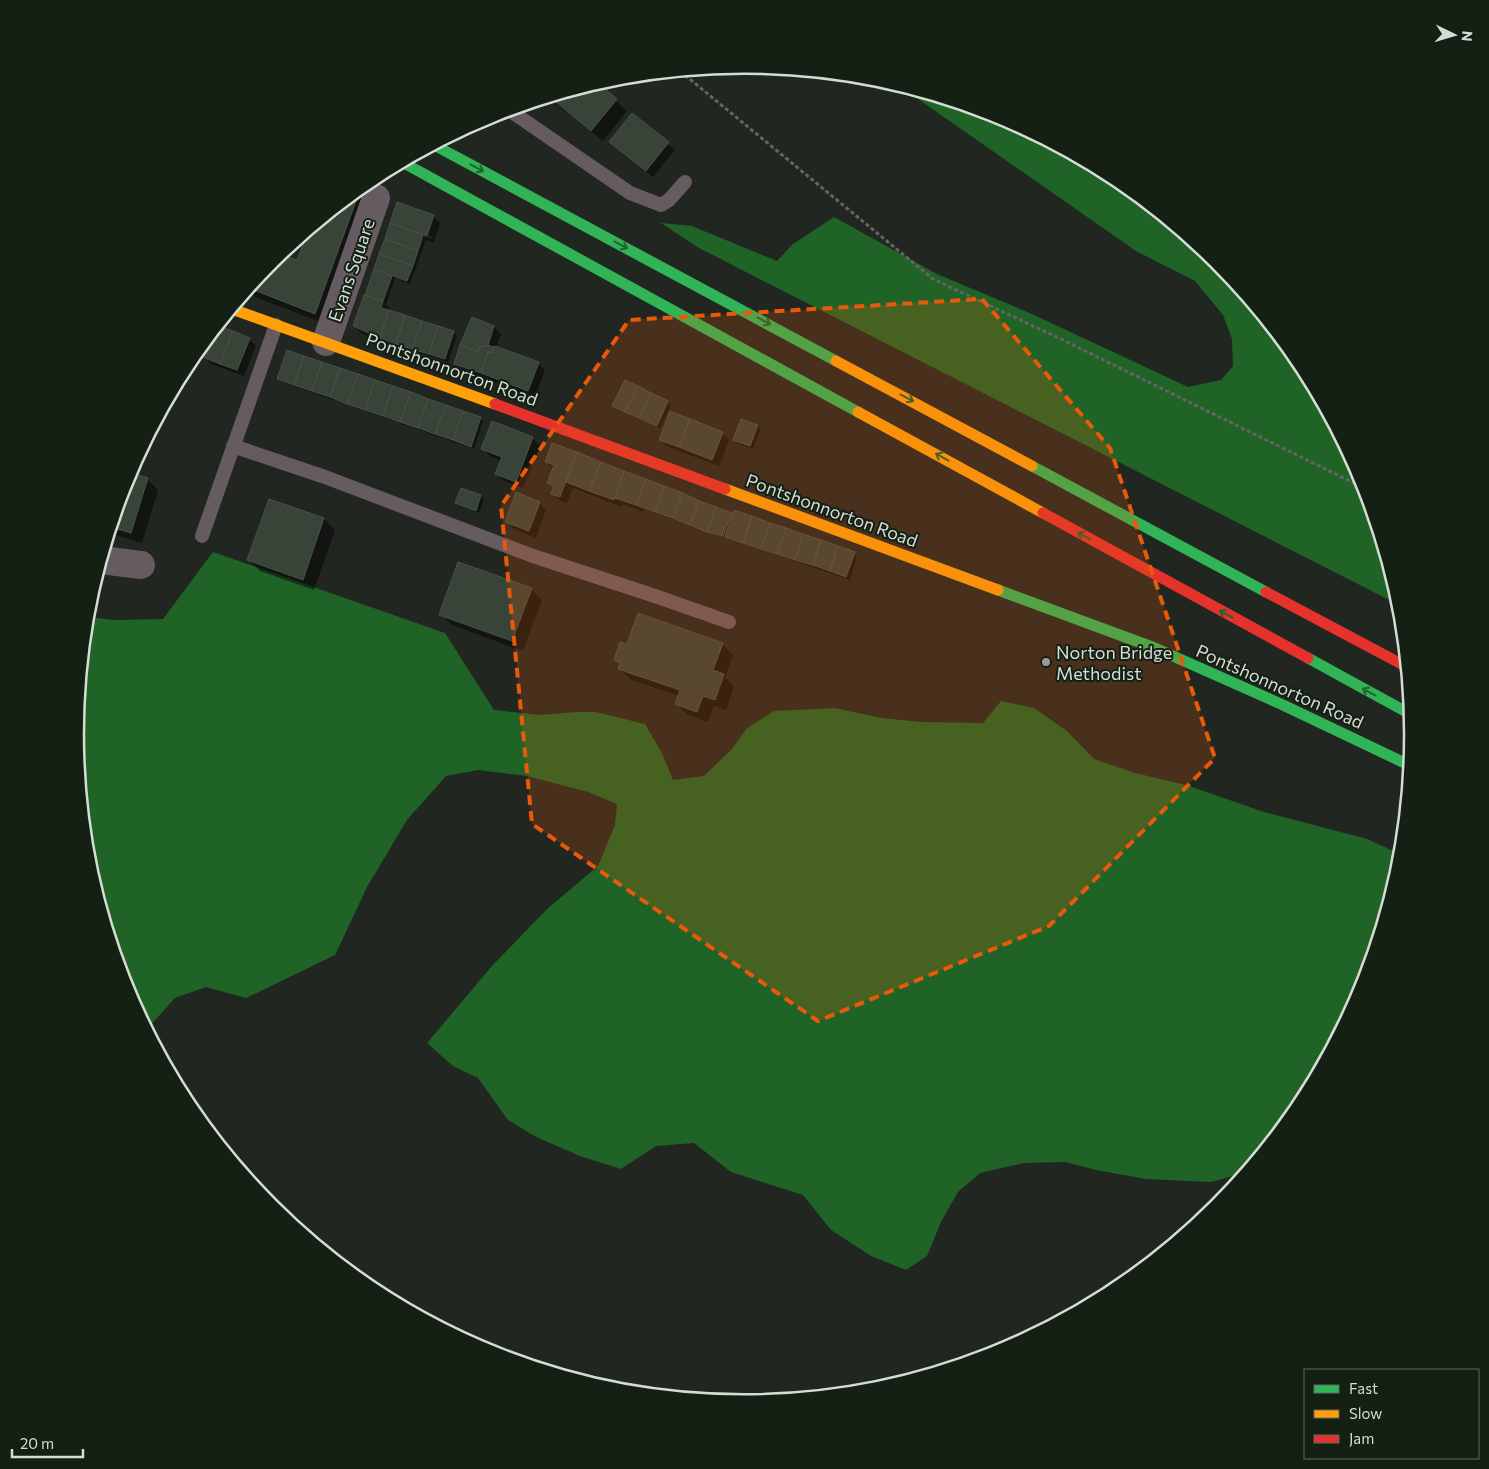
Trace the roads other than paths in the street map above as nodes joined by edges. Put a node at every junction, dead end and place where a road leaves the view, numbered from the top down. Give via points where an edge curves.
1 (516, 115) edge
2 (440, 148) edge
3 (408, 165) edge
4 (685, 182) dead end
5 (376, 198) dead end
6 (238, 311) edge
7 (276, 325) junction
8 (326, 342) junction
9 (233, 446) junction
10 (202, 536) dead end
11 (107, 561) edge
12 (141, 565) dead end
13 (729, 622) dead end
14 (1401, 664) edge
15 (1404, 711) edge
16 (1404, 763) edge

1 - 4 lane via 630,193 661,204
2 -> 14 main road
15 -> 3 main road
5 - 8 street, Evans Square
6 - 7 main road, Pontshonnorton Road
7 - 8 main road, Pontshonnorton Road
7 - 9 lane
8 - 16 main road, Pontshonnorton Road via 1155,648
9 - 10 lane
9 - 13 lane via 333,480 532,556
11 - 12 street

